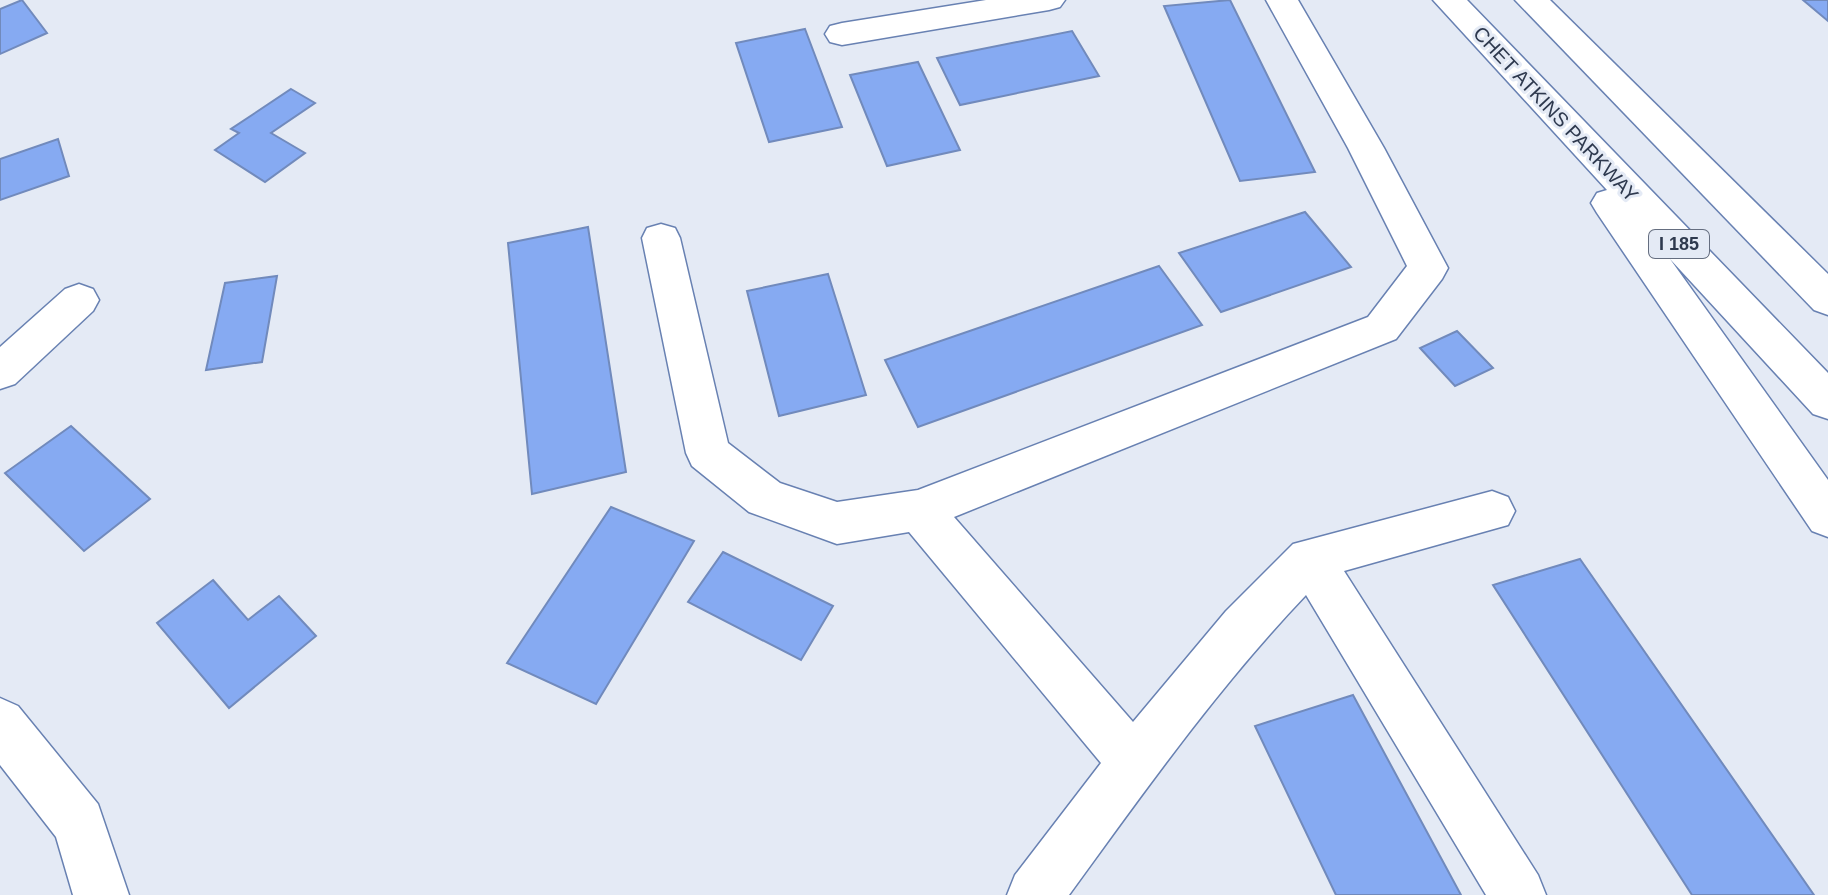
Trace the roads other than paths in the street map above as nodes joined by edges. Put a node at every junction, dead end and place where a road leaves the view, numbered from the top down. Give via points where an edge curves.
1 (1049, 0) edge
2 (1282, 0) edge
3 (1449, 0) edge
4 (1531, 0) edge
5 (842, 34) dead end
6 (1565, 36) junction
7 (1529, 86) junction
8 (661, 238) dead end
9 (1828, 276) edge
10 (1828, 299) edge
11 (79, 300) dead end
12 (0, 372) edge
13 (1828, 401) edge
14 (919, 510) junction
15 (1492, 511) dead end
16 (1828, 517) edge
17 (1310, 559) junction
18 (0, 724) edge
19 (1134, 762) junction
20 (101, 895) edge
21 (1035, 895) edge
22 (1518, 895) edge

1 - 5 main road
2 - 14 main road via 1428,268 1382,328
3 - 7 main road, CHET ATKINS PARKWAY / I 185
4 - 6 main road
6 - 9 main road
6 - 10 main road
7 - 13 main road, CHET ATKINS PARKWAY / I 185
7 - 16 main road
8 - 14 main road via 708,453 765,498 837,523
11 - 12 main road
14 - 19 main road
15 - 17 main road
17 - 19 main road via 1243,627
17 - 22 main road
18 - 20 main road via 79,823
19 - 21 main road

